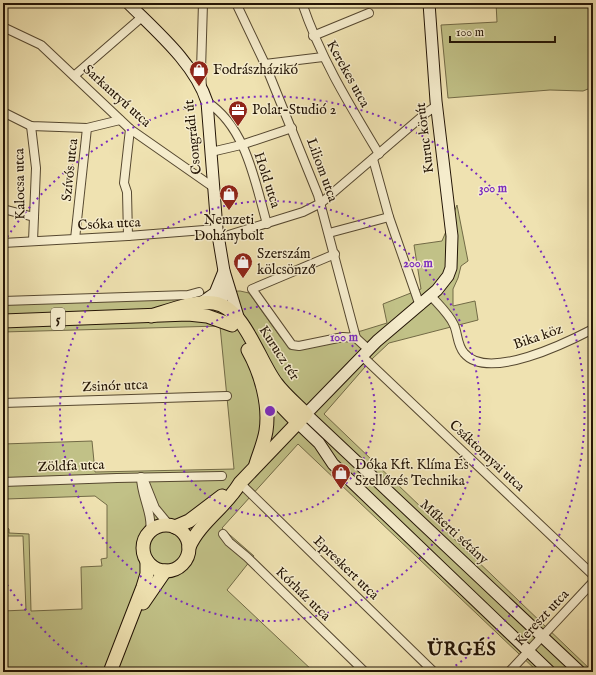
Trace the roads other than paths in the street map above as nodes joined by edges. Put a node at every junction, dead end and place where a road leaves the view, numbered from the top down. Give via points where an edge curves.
1 (128, 3) edge
2 (203, 3) edge
3 (236, 3) edge
4 (302, 3) edge
5 (429, 3) edge
6 (369, 14) dead end
7 (142, 17) junction
8 (3, 27) edge
9 (313, 36) junction
10 (201, 55) junction
11 (323, 57) junction
12 (265, 64) junction
13 (190, 68) junction
14 (74, 76) junction
15 (202, 88) junction
16 (207, 102) junction
17 (436, 106) junction
18 (3, 112) edge
19 (120, 120) junction
20 (31, 126) junction
21 (87, 128) junction
22 (292, 128) junction
23 (130, 129) junction
24 (242, 145) junction
25 (211, 152) junction
26 (376, 157) junction
27 (213, 187) junction
28 (321, 203) junction
29 (3, 209) edge
30 (34, 217) junction
31 (389, 217) junction
32 (267, 224) junction
33 (329, 233) junction
34 (218, 234) junction
35 (128, 236) junction
36 (75, 239) junction
37 (33, 241) junction
38 (3, 243) edge
39 (335, 254) junction
40 (224, 271) junction
41 (431, 296) junction
42 (200, 298) junction
43 (3, 301) edge
44 (221, 305) junction
45 (420, 306) junction
46 (188, 314) junction
47 (151, 316) junction
48 (3, 321) edge
49 (236, 323) junction
50 (593, 329) edge
51 (356, 338) junction
52 (366, 353) junction
53 (258, 373) junction
54 (227, 396) dead end
55 (3, 403) edge
56 (302, 418) junction
57 (254, 468) junction
58 (222, 476) dead end
59 (140, 477) junction
60 (3, 482) edge
61 (240, 483) junction
62 (172, 526) junction
63 (150, 532) junction
64 (224, 534) dead end
65 (189, 547) junction
66 (147, 560) junction
67 (165, 571) junction
68 (593, 575) edge
69 (593, 582) edge
70 (128, 629) junction
71 (543, 636) junction
72 (528, 652) junction
73 (110, 672) edge
74 (365, 672) edge
75 (434, 672) edge
76 (509, 672) edge
77 (550, 672) edge
78 (580, 672) edge

1 - 7 street, Csongrádi út
2 - 10 street
3 - 12 street, Liliom utca
4 - 9 street, Kerekes utca
5 - 17 street, Kuruc körút
6 - 9 street
7 - 13 street, Csongrádi út
7 - 14 street
8 - 14 street, Sarkantyú utca via 41,46
9 - 11 street, Kerekes utca
10 - 13 street
10 - 15 street
11 - 12 street
11 - 26 street, Kerekes utca
12 - 22 street, Liliom utca
13 - 15 street, Csongrádi út
14 - 19 street, Sarkantyú utca
15 - 16 street, Csongrádi út
16 - 24 street, Hold utca via 223,114
16 - 25 street, Csongrádi út
17 - 26 street, Csóka utca
17 - 41 street, Kuruc körút via 453,257 448,276
18 - 20 street
19 - 21 street
19 - 23 street, Sarkantyú utca
20 - 21 street
20 - 30 street, Kalocsa utca via 36,168
21 - 36 street, Szívós utca
22 - 24 street
22 - 28 street, Liliom utca
23 - 27 street, Sarkantyú utca
23 - 35 street via 124,183
24 - 25 street
24 - 32 street, Hold utca
25 - 27 street, Csongrádi út
26 - 28 street, Csóka utca
26 - 31 street, Kerekes utca
27 - 34 street, Csongrádi út
28 - 32 street, Csóka utca
28 - 33 street, Liliom utca
29 - 30 street
30 - 37 street, Kalocsa utca
31 - 33 street
31 - 45 street, Kerekes utca
32 - 34 street, Csóka utca
33 - 39 street, Liliom utca
34 - 35 street, Csóka utca
34 - 40 street, Csongrádi út
35 - 36 street, Csóka utca
36 - 37 street, Csóka utca
37 - 38 street, Csóka utca
39 - 51 street, Liliom utca
39 - 51 street, Kurucz tér via 252,289 292,345 299,346 342,337
40 - 42 street via 215,293
40 - 44 street, Csongrádi út
40 - 49 street, Csongrádi út
41 - 45 street, Kuruc körút
41 - 50 street, Bika köz via 453,322 464,354 475,360 492,362 528,357
42 - 43 street via 188,295
42 - 44 main road, 5
42 - 47 main road, 5
44 - 46 main road
44 - 49 main road, Kurucz tér via 232,312
45 - 52 street, Kuruc körút
46 - 47 main road, 5
46 - 49 main road, 5
47 - 48 main road, 5
49 - 53 main road, Kurucz tér
49 - 56 main road, Kurucz tér
51 - 52 street
52 - 56 street
52 - 68 street, Csáktornyai utca
53 - 56 main road via 269,393
53 - 57 main road via 265,400 266,420 265,435
54 - 55 street, Zsinór utca
56 - 57 main road
56 - 71 street, Műkerti sétány
56 - 72 street via 333,464
57 - 61 main road
58 - 59 street, Zöldfa utca
59 - 60 street, Zöldfa utca
59 - 62 street via 146,484 155,508
59 - 63 street via 150,516
61 - 62 main road via 189,521
61 - 65 main road via 232,496 196,533
61 - 75 street, Epreskert utca
62 - 63 main road via 158,527
62 - 65 main road via 185,535
63 - 66 main road via 144,546
64 - 74 street, Kórház utca via 229,542
65 - 67 main road via 183,564 176,569
66 - 67 main road via 155,568
66 - 70 main road via 146,574
67 - 70 main road
69 - 71 street, Kereszt utca
70 - 73 main road
71 - 72 street, Kereszt utca
71 - 78 street, Műkerti sétány
72 - 76 street, Kereszt utca
72 - 77 street

